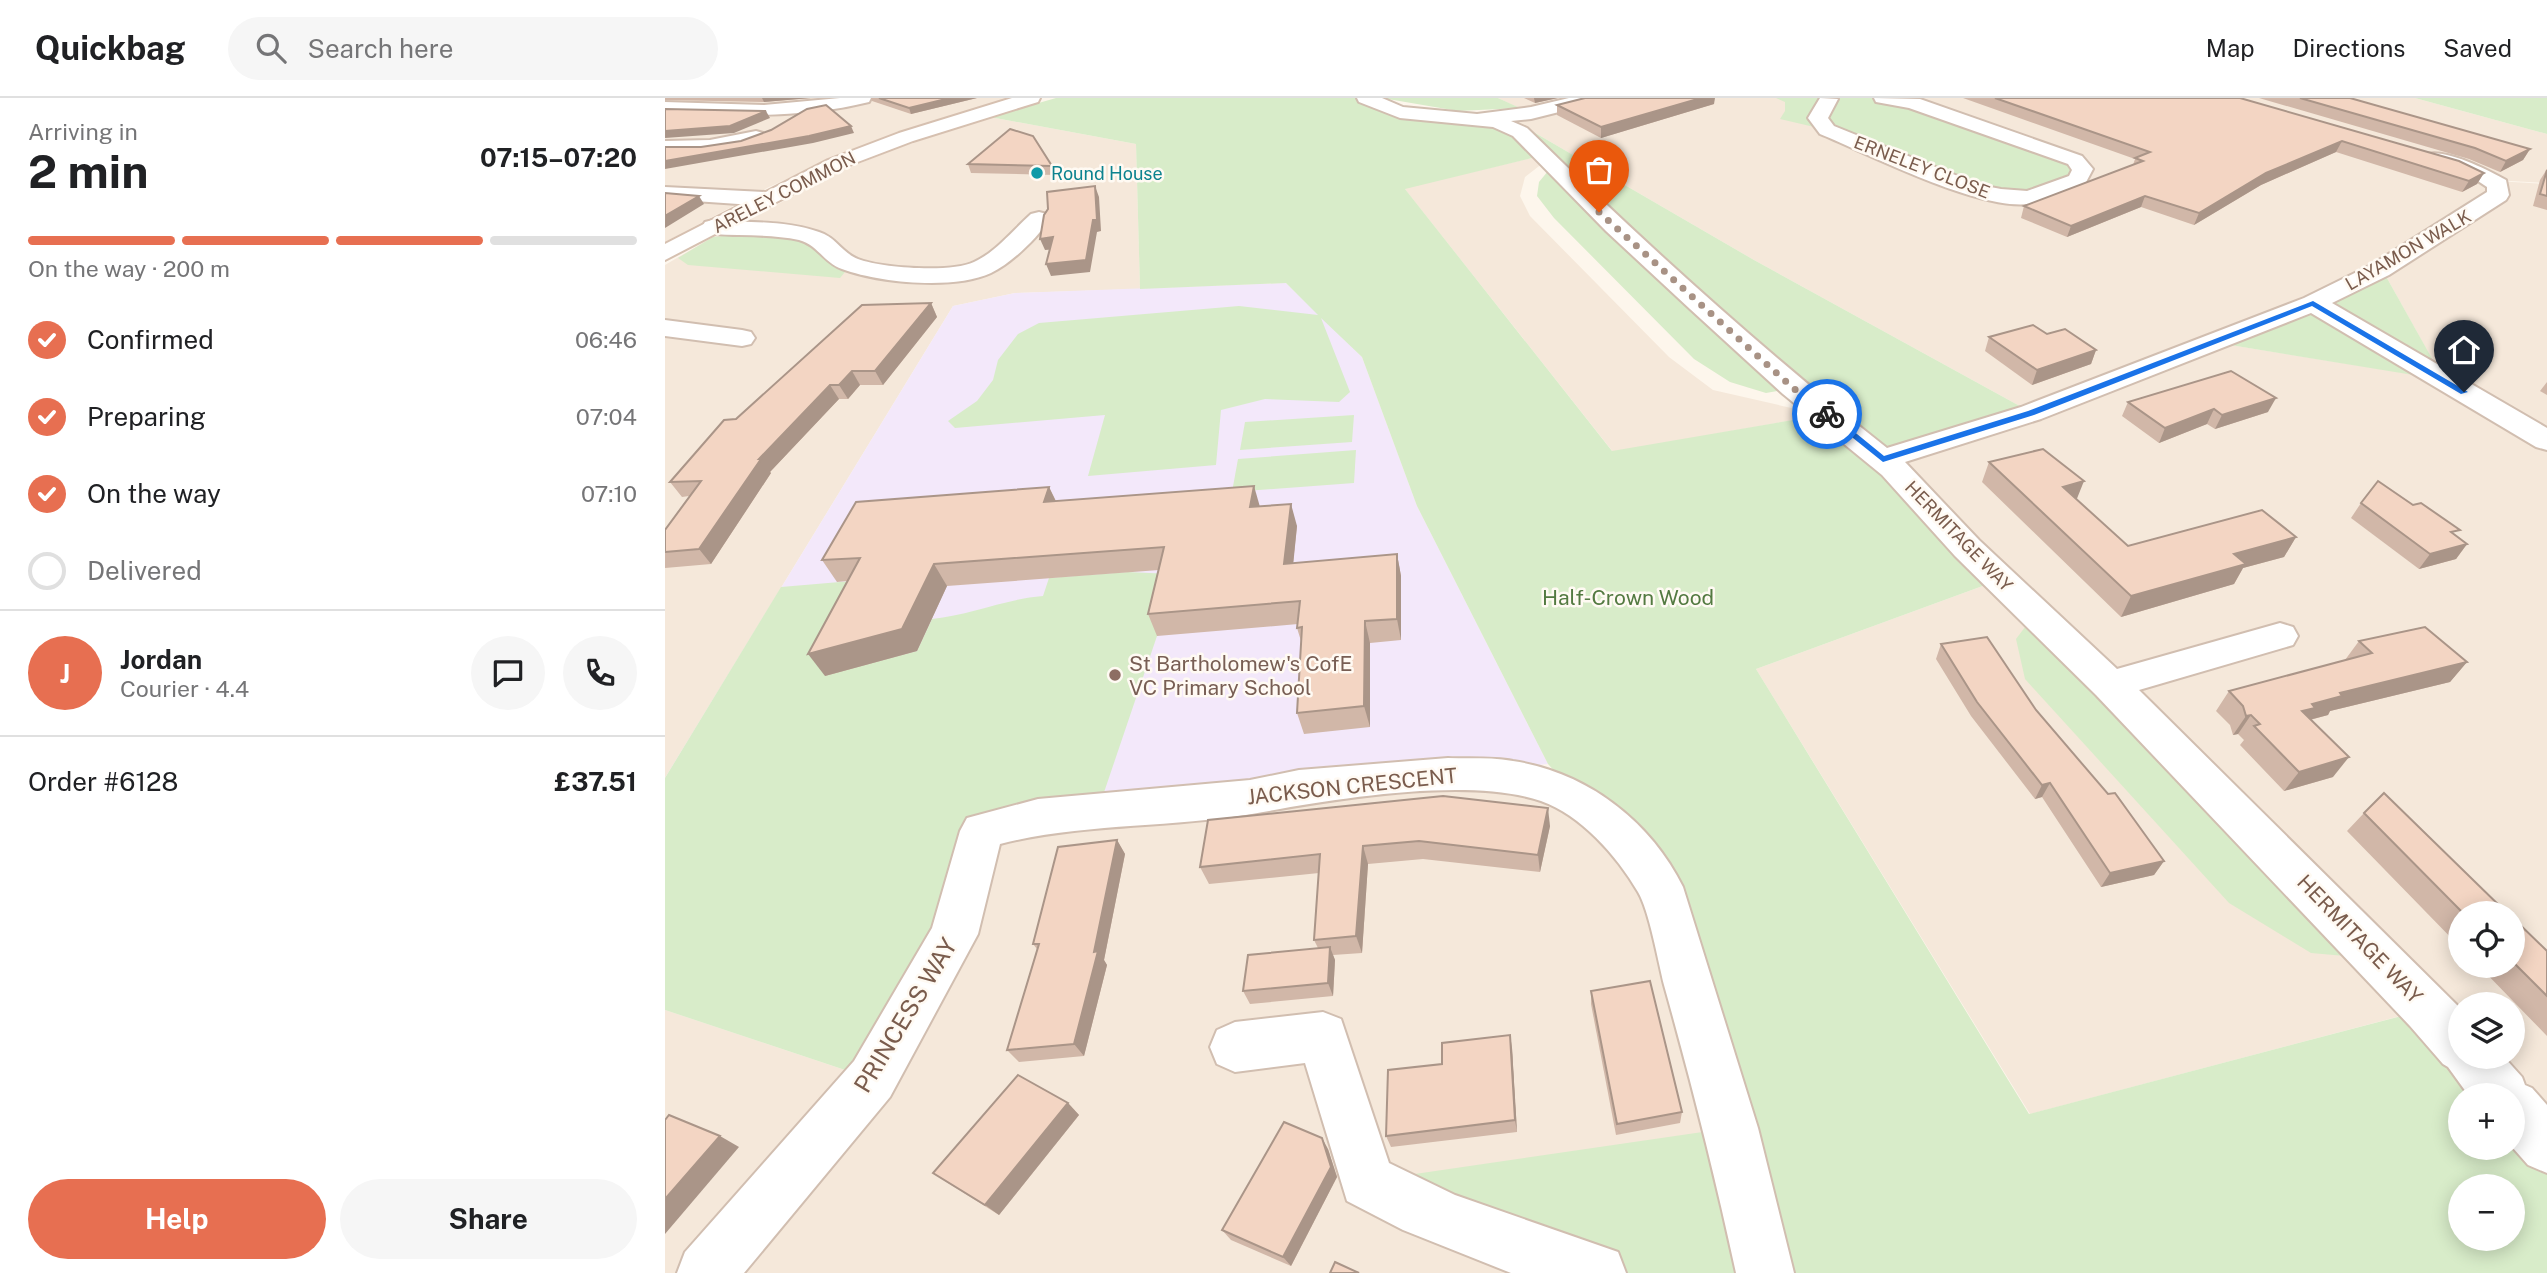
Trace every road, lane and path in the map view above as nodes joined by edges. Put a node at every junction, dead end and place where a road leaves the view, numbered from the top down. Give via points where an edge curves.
1 (862, 98) edge
2 (1031, 98) edge
3 (1366, 98) edge
4 (1592, 98) edge
5 (1829, 98) edge
6 (1845, 98) edge
7 (1883, 98) edge
8 (665, 108) edge
9 (809, 108) junction
10 (1475, 118) junction
11 (665, 147) edge
12 (2405, 149) edge
13 (665, 194) edge
14 (766, 199) junction
15 (1039, 219) dead end
16 (713, 228) junction
17 (665, 253) edge
18 (2313, 303) junction
19 (665, 328) edge
20 (742, 338) dead end
21 (2547, 441) edge
22 (1883, 459) junction
23 (2280, 636) dead end
24 (2110, 685) junction
25 (982, 831) joint
26 (2448, 1032) edge
27 (1235, 1047) dead end
28 (2480, 1069) edge
29 (2492, 1083) edge
30 (2525, 1121) edge
31 (2547, 1146) edge
32 (706, 1273) edge
33 (1597, 1273) edge
34 (1765, 1273) edge

1 - 9 street
2 - 14 street, ARELEY COMMON via 906,136 835,164
3 - 10 street, HERMITAGE WAY via 1400,111
4 - 10 street via 1531,113
5 - 6 street, ERNELEY CLOSE
5 - 7 street, ERNELEY CLOSE via 1818,118 1827,130 1974,190 2029,198 2078,180 2083,169 2075,160 1913,103
8 - 9 street
9 - 11 street via 746,141
10 - 22 street, HERMITAGE WAY via 1520,132 1699,304 1793,388
12 - 18 street, LAYAMON WALK via 2487,177 2498,185 2498,195 2380,270
13 - 14 street
14 - 16 street, ARELEY COMMON
15 - 16 street via 988,264 957,274 874,270 840,259 821,240
16 - 17 street, ARELEY COMMON
18 - 21 street
18 - 22 street, LAYAMON WALK via 2031,413
19 - 20 street
22 - 24 street, HERMITAGE WAY via 1966,548
23 - 24 street
24 - 26 street, HERMITAGE WAY
25 - 32 street, PRINCESS WAY via 954,934 872,1079
25 - 34 street, JACKSON CRESCENT via 1038,817 1448,774 1512,777 1555,788 1625,838 1660,887 1731,1128
27 - 33 street via 1323,1036 1367,1181 1454,1225
28 - 29 street
30 - 31 street

